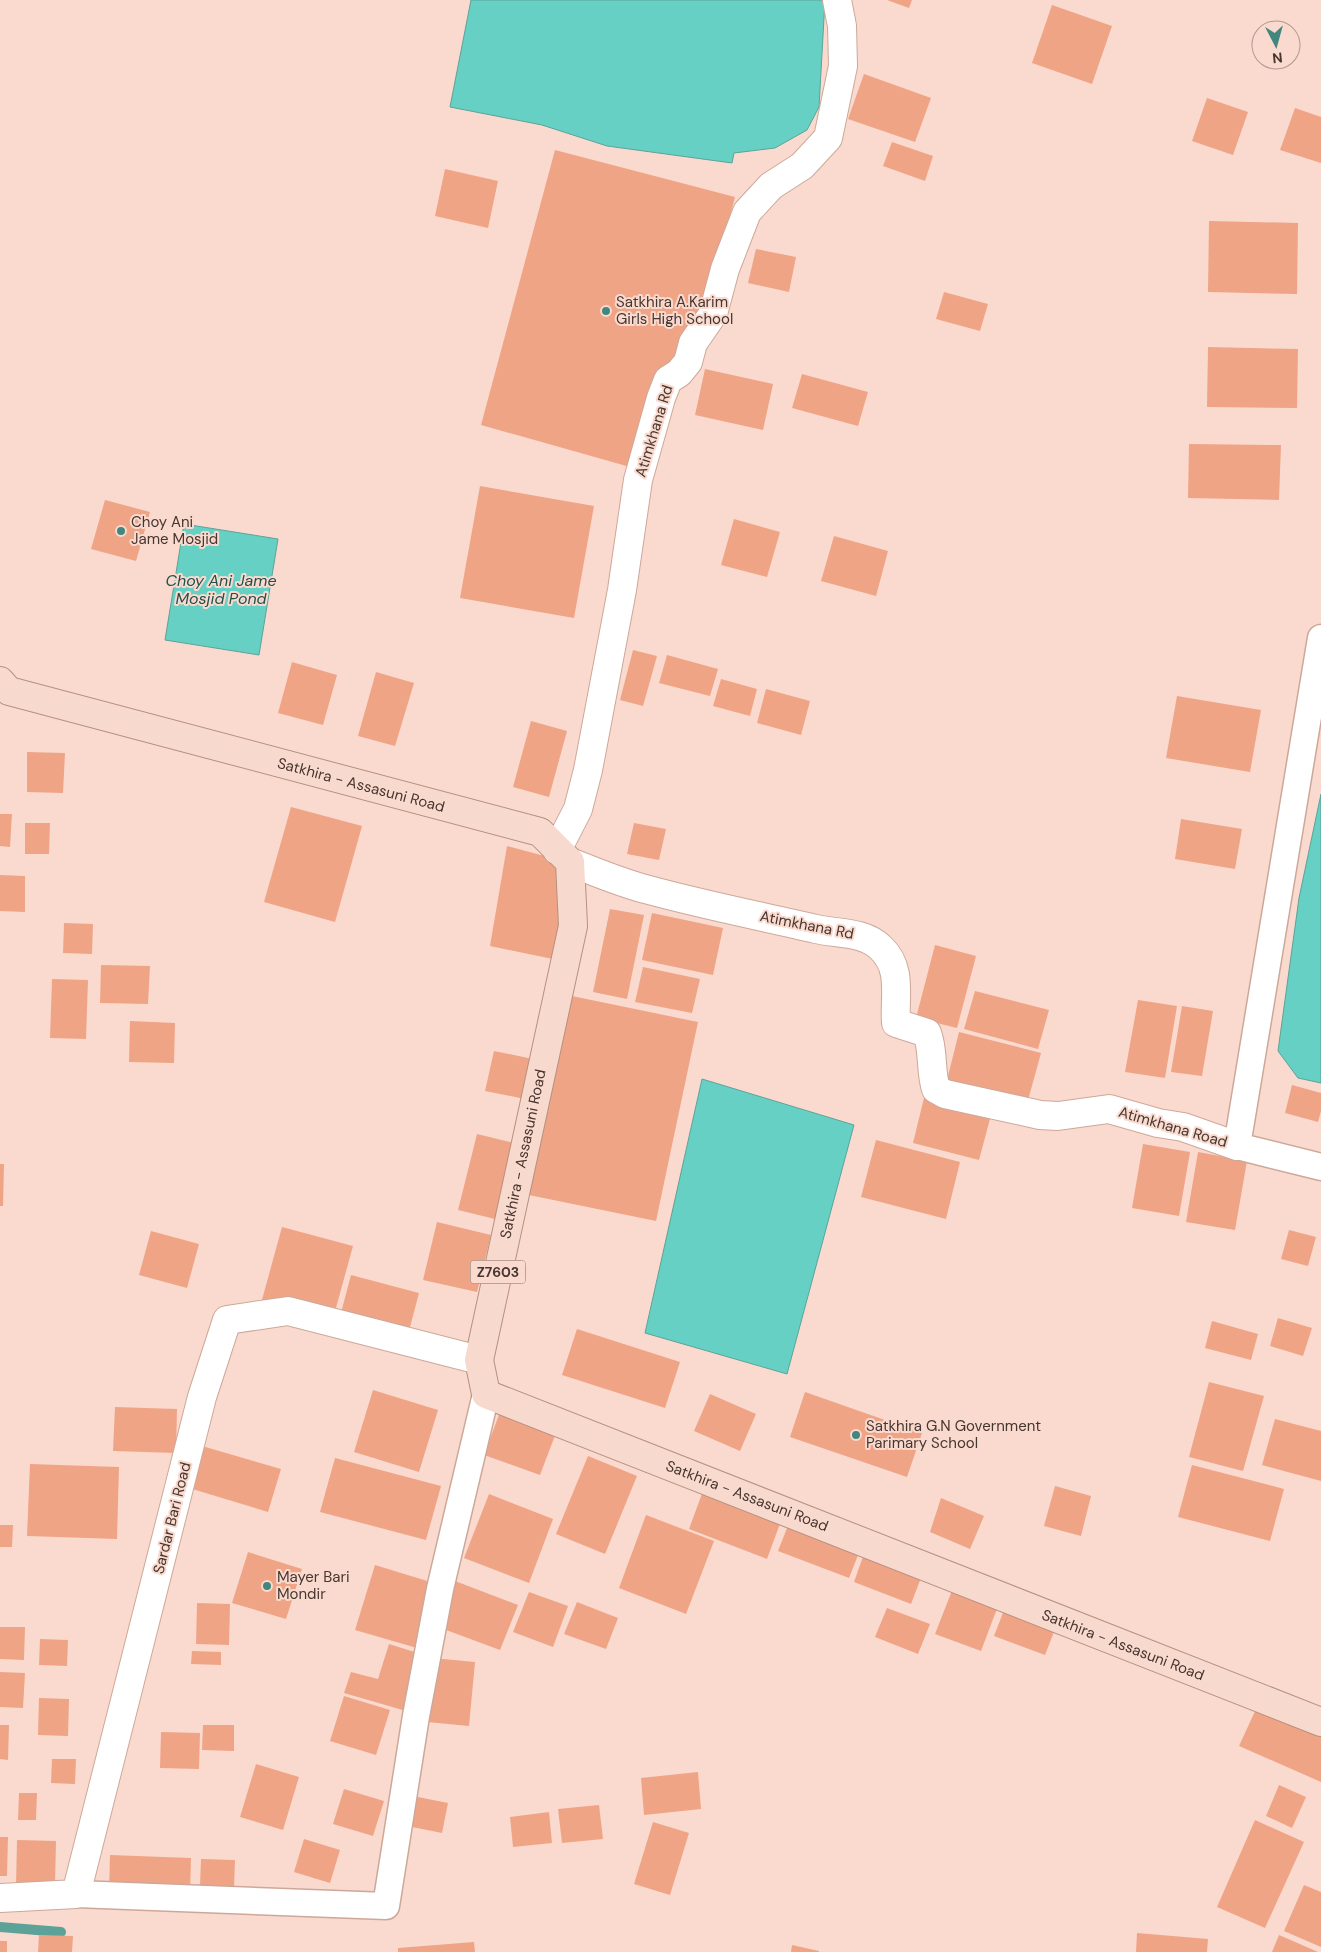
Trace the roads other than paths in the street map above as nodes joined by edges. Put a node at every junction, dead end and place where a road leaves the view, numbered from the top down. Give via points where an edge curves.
1 (837, 0) edge
2 (1321, 638) edge
3 (0, 681) edge
4 (563, 856) junction
5 (1109, 1109) joint
6 (1236, 1146) junction
7 (1321, 1167) edge
8 (479, 1360) junction
9 (486, 1394) junction
10 (1321, 1722) edge
11 (76, 1894) junction
12 (0, 1898) edge

1 - 4 main road, Atimkhana Rd via 842,26 843,66 828,138 802,166 771,186 747,212 725,268 713,314 693,343 688,362 668,380 638,480 588,770
2 - 6 street
3 - 4 main road, Satkhira - Assasuni Road via 10,691 540,832
4 - 5 main road, Atimkhana Rd via 618,881 648,890 860,936 880,947 894,965 896,1023 927,1033 936,1089 945,1094 1040,1116
4 - 8 main road, Satkhira - Assasuni Road / Z7603 via 573,926
5 - 6 main road, Atimkhana Road via 1158,1124 1183,1127
6 - 7 street
8 - 9 main road, Satkhira - Assasuni Road / Z7603
8 - 11 main road, Sardar Bari Road via 288,1311 227,1320 200,1406
9 - 10 main road, Satkhira - Assasuni Road
9 - 11 street via 440,1589 386,1906
11 - 12 main road

